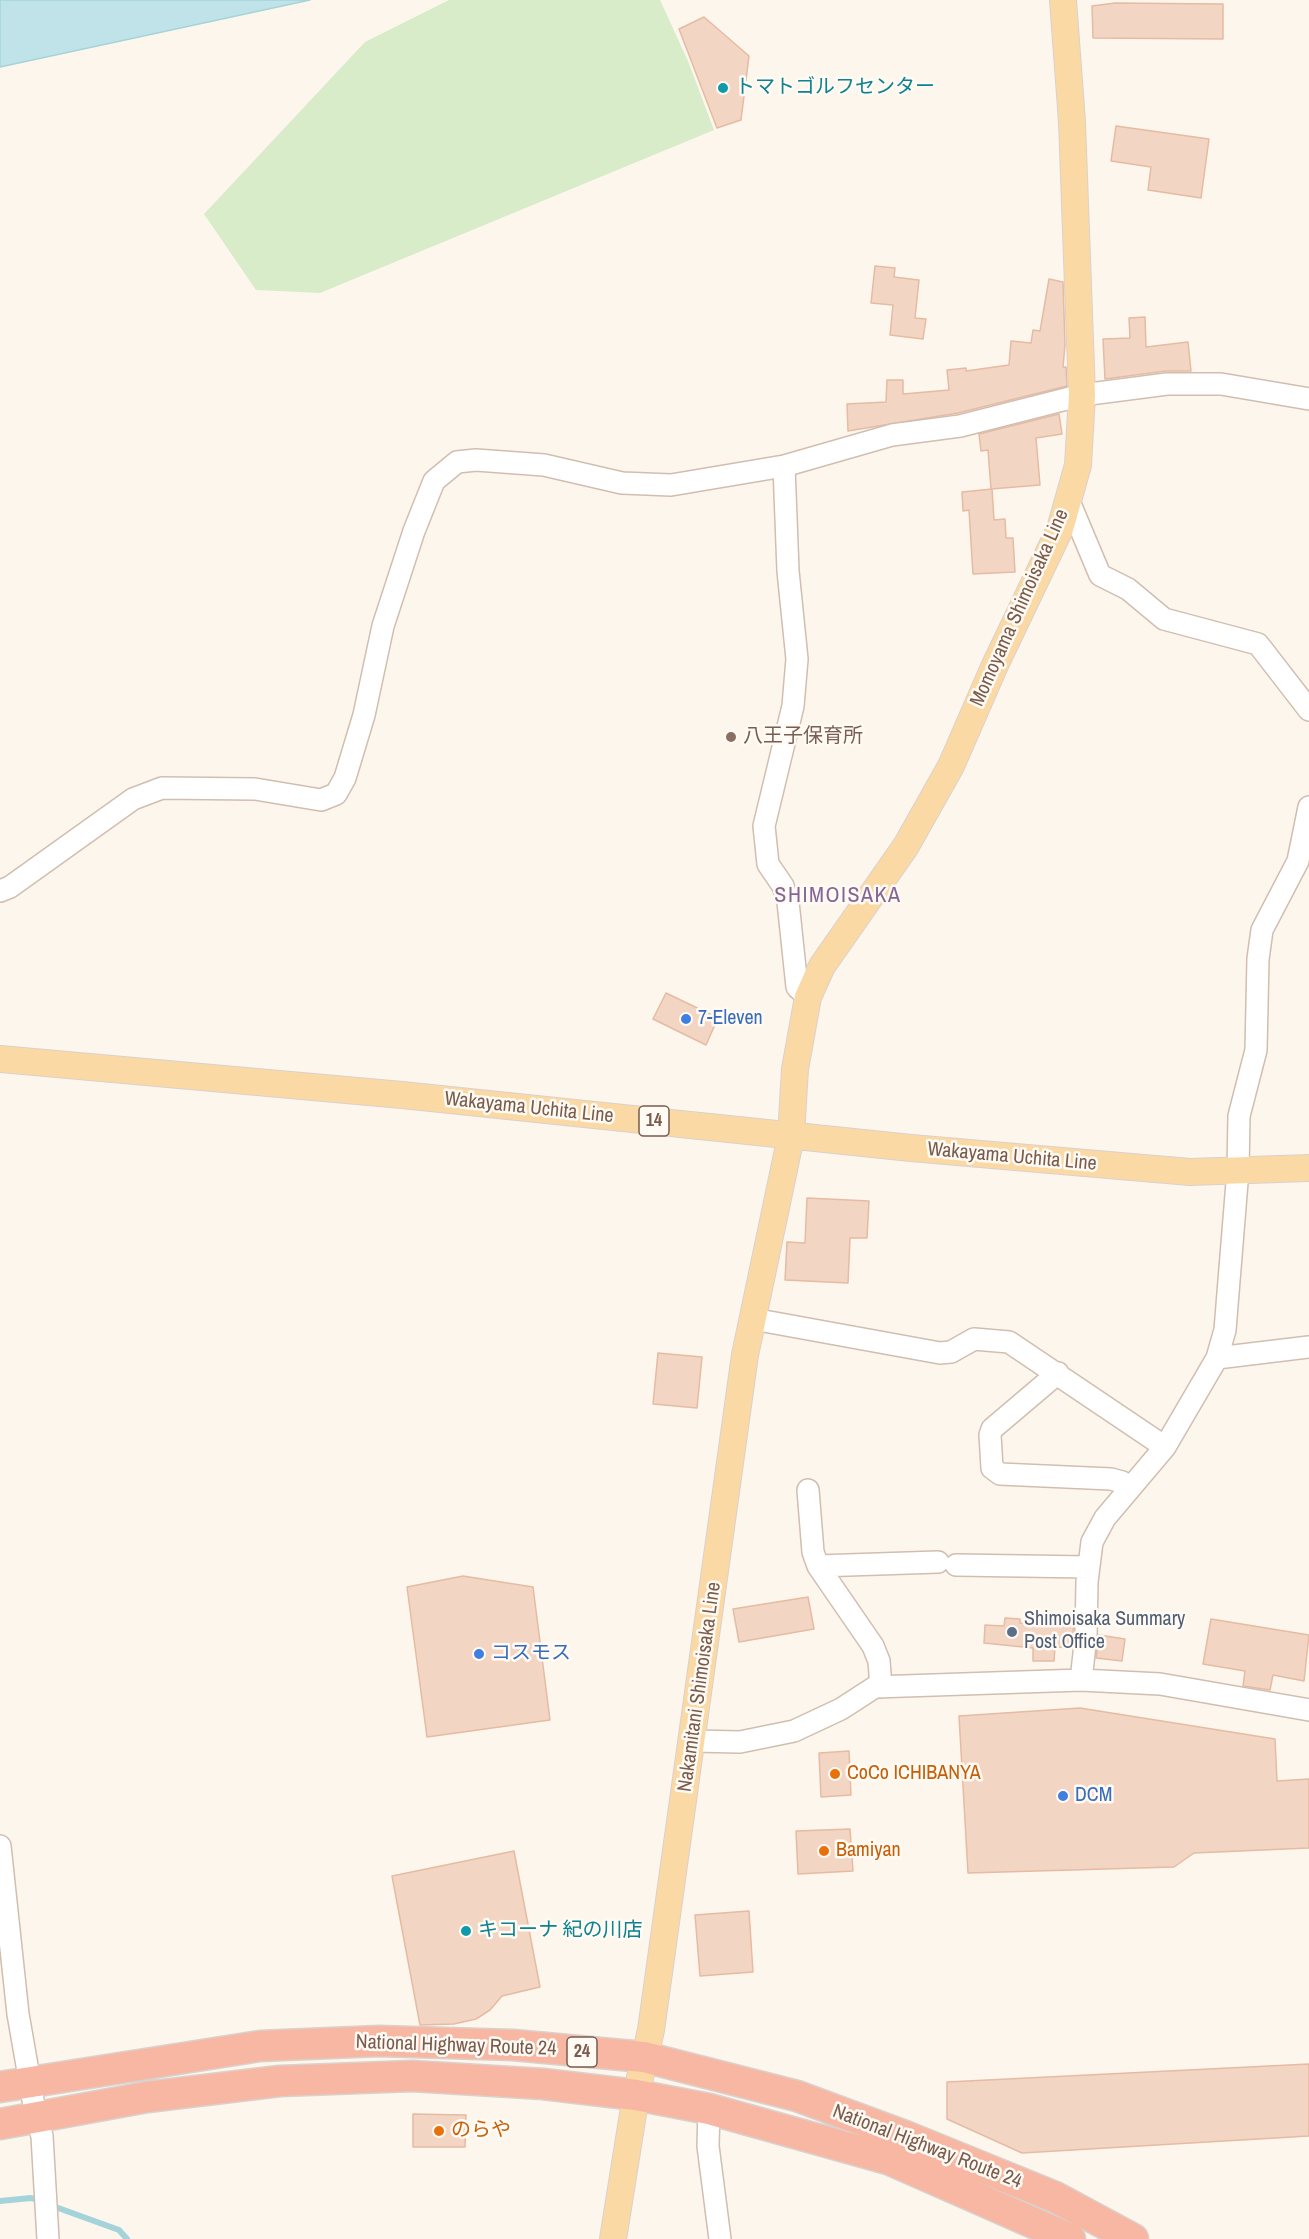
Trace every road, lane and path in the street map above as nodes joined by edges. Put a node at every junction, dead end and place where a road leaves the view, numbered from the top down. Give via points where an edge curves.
1 (1064, 0) edge
2 (1082, 395) junction
3 (1309, 399) edge
4 (784, 466) junction
5 (1068, 500) junction
6 (1309, 710) edge
7 (1309, 807) edge
8 (0, 891) edge
9 (808, 997) junction
10 (0, 1059) edge
11 (791, 1136) junction
12 (1309, 1167) edge
13 (1238, 1170) junction
14 (753, 1318) junction
15 (1309, 1347) edge
16 (1217, 1358) junction
17 (1058, 1373) junction
18 (1165, 1447) junction
19 (1131, 1488) junction
20 (808, 1490) dead end
21 (818, 1566) junction
22 (1088, 1567) junction
23 (1081, 1680) junction
24 (881, 1687) junction
25 (1309, 1710) edge
26 (693, 1741) junction
27 (0, 1846) edge
28 (644, 2057) junction
29 (32, 2081) junction
30 (0, 2087) edge
31 (636, 2095) junction
32 (708, 2109) junction
33 (36, 2117) junction
34 (0, 2124) edge
35 (48, 2239) edge
36 (613, 2239) edge
37 (720, 2239) edge
38 (1070, 2239) edge
39 (1133, 2239) edge

1 - 2 main road, Momoyama Shimoisaka Line
2 - 3 street via 1167,384 1221,384
2 - 4 street via 960,426 892,435
2 - 5 main road, Momoyama Shimoisaka Line via 1078,465
4 - 8 street via 671,484 622,483 544,465 457,462 434,482 414,531 383,626 364,715 345,778 336,794 321,800 255,789 162,788 133,799
4 - 9 street via 788,571 797,659 793,706 764,826 768,864 783,886 788,902 797,987
5 - 6 street via 1100,575 1128,589 1164,619 1258,644
5 - 9 main road, Momoyama Shimoisaka Line via 1060,529 994,665 951,766 906,846 822,966
7 - 13 street via 1298,861 1262,930 1256,1050 1239,1116
9 - 11 main road, Momoyama Shimoisaka Line via 795,1069
10 - 11 main road, Wakayama Uchita Line / 14 via 402,1095
11 - 13 main road, Wakayama Uchita Line / 14 via 1190,1172
11 - 14 main road, Nakamitani Shimoisaka Line
12 - 13 main road, Wakayama Uchita Line / 14
13 - 16 street via 1226,1330
14 - 17 street via 940,1353 951,1353 974,1339 1009,1342
14 - 26 main road, Nakamitani Shimoisaka Line
15 - 16 street
16 - 18 street
17 - 18 street
17 - 19 street via 992,1429 992,1468 1000,1474 1111,1479
18 - 19 street
19 - 22 street via 1105,1518 1092,1542
20 - 21 street via 813,1552
21 - 22 street via 947,1563
21 - 24 street via 873,1646 879,1661
22 - 23 street
23 - 24 street
23 - 25 street via 1160,1684
24 - 26 street via 794,1731 740,1742
26 - 28 main road, Nakamitani Shimoisaka Line
27 - 29 street via 18,2014
28 - 29 highway, National Highway Route 24 / 24 via 513,2045 343,2042 260,2046
28 - 31 main road, Nakamitani Shimoisaka Line
28 - 39 highway, National Highway Route 24 / 24 via 797,2096 895,2132 1055,2197
29 - 30 highway, National Highway Route 24 / 24
29 - 33 street
31 - 32 highway, National Highway Route 24 / 24
31 - 33 highway, National Highway Route 24 / 24 via 543,2084 412,2076 291,2080 147,2097
31 - 36 main road, Nakamitani Shimoisaka Line
32 - 37 street via 708,2146
32 - 38 highway, National Highway Route 24 / 24 via 888,2159
33 - 34 highway, National Highway Route 24 / 24
33 - 35 street via 42,2136

